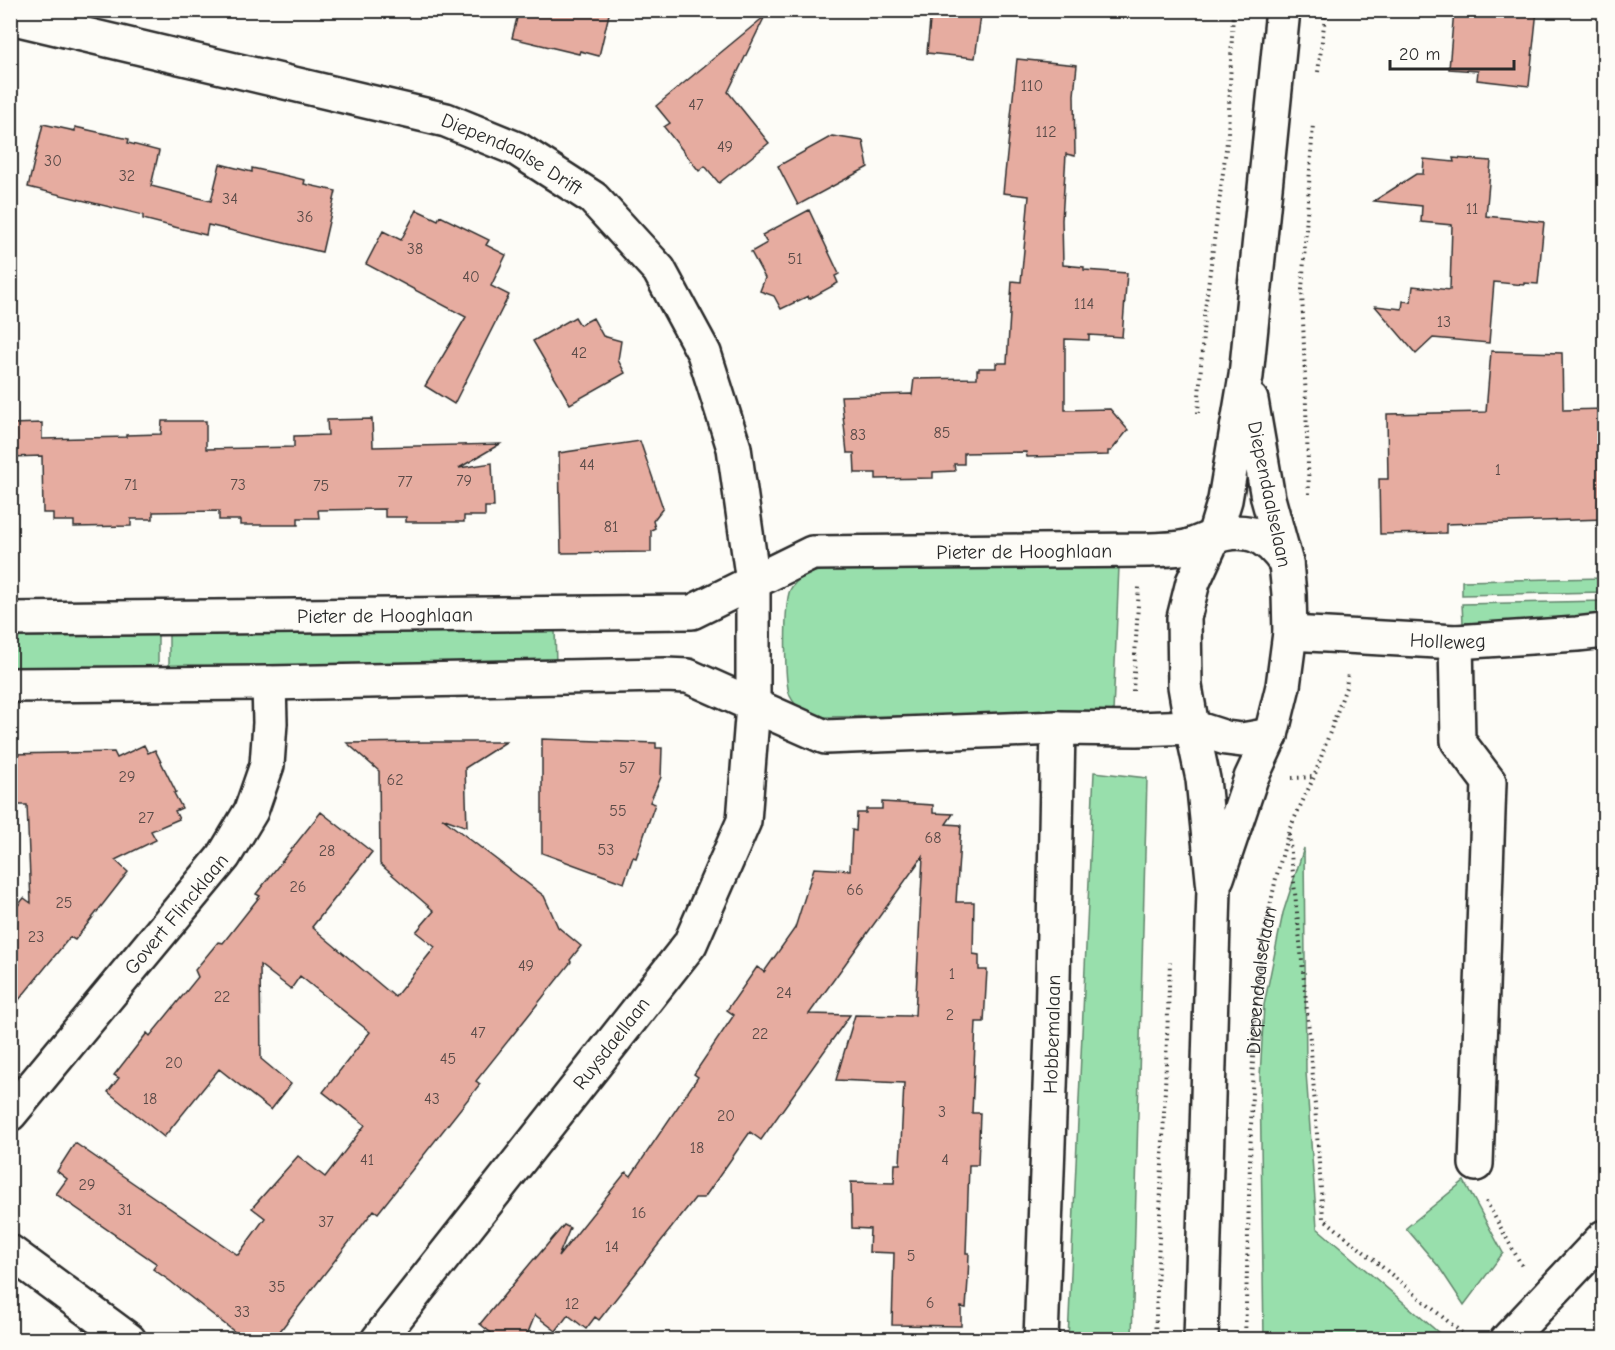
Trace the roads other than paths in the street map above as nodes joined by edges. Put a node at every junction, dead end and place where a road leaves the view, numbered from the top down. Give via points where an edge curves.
1 (1282, 10) edge
2 (10, 17) edge
3 (1246, 375) junction
4 (1215, 536) junction
5 (1286, 563) junction
6 (753, 582) junction
7 (10, 620) edge
8 (1605, 631) edge
9 (1290, 633) junction
10 (1456, 642) junction
11 (269, 683) junction
12 (10, 685) edge
13 (753, 705) junction
14 (1192, 727) junction
15 (1058, 728) junction
16 (1271, 735) junction
17 (1214, 889) junction
18 (10, 1114) edge
19 (1476, 1164) road end
20 (1605, 1237) edge
21 (10, 1252) edge
22 (129, 1340) edge
23 (378, 1340) edge
24 (1041, 1340) edge
25 (1201, 1340) edge
26 (1507, 1340) edge

1 - 3 street, Diependaalselaan
2 - 6 street, Diependaalse Drift via 446,120 517,149 593,198 659,270 704,353 734,448
3 - 4 street, Diependaalselaan
3 - 5 street, Diependaalselaan via 1268,498
4 - 5 street, Pieter de Hooghlaan via 1237,531 1262,537
4 - 6 street, Pieter de Hooghlaan via 1186,548 1148,550 812,553
4 - 14 street, Diependaalselaan via 1193,582 1184,618 1185,686
5 - 9 street, Diependaalselaan
6 - 7 street, Pieter de Hooghlaan via 692,612
6 - 13 street
8 - 10 street, Holleweg
9 - 10 street, Holleweg
9 - 16 street, Diependaalselaan
10 - 19 street via 1458,741 1489,782
11 - 12 street
11 - 13 street via 688,676
11 - 18 street, Govert Flincklaan via 267,765 251,811 224,856
13 - 15 street via 825,736
13 - 23 street, Ruysdaellaan via 744,821 690,944
14 - 15 street
14 - 16 street via 1242,740
14 - 17 street, Diependaalselaan via 1203,778
15 - 24 street, Hobbemalaan
16 - 17 street, Diependaalselaan via 1251,778
17 - 25 street, Diependaalselaan
20 - 26 street
21 - 22 street

